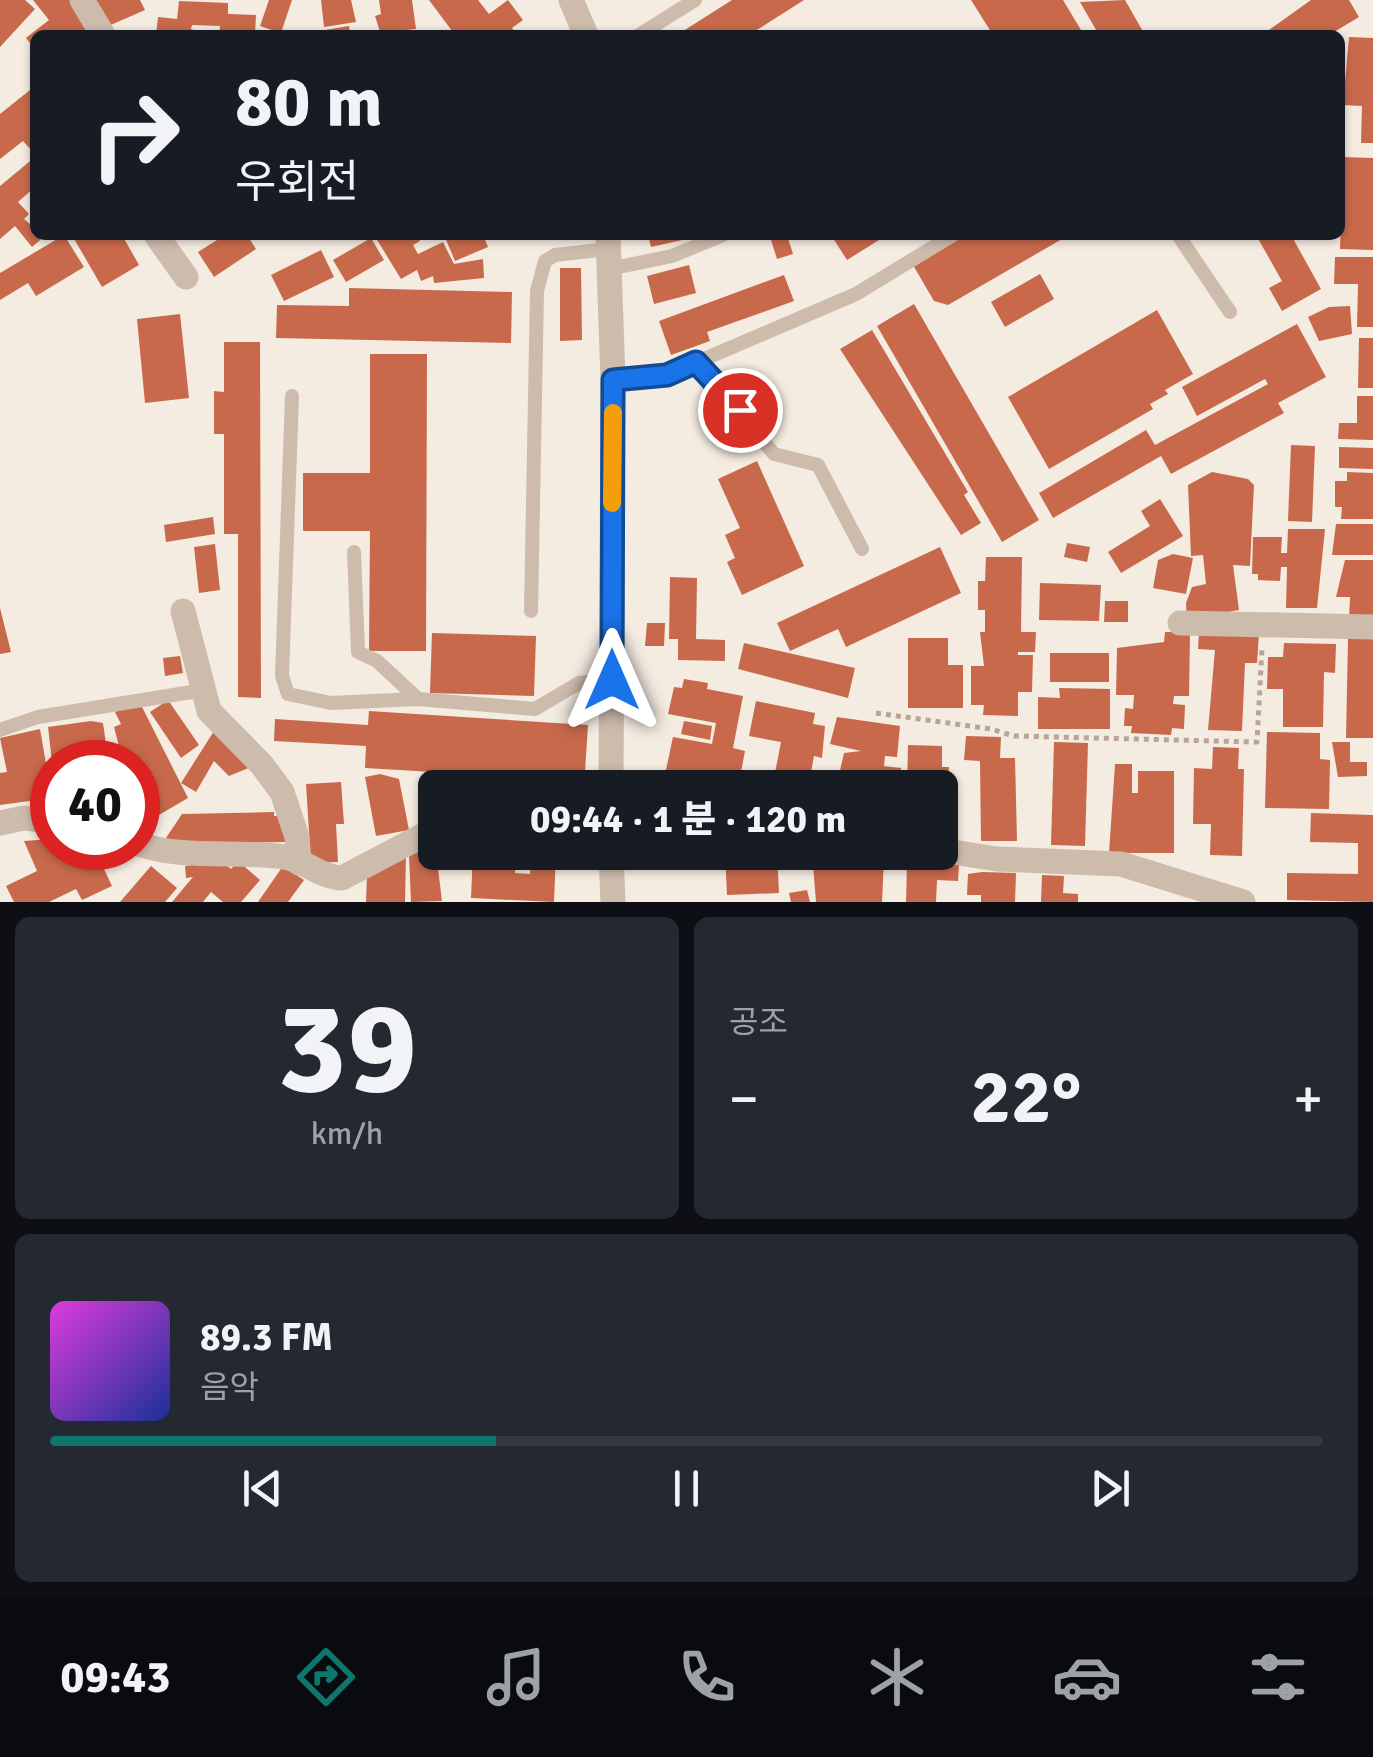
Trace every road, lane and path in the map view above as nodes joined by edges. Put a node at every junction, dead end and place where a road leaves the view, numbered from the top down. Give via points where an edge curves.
1 (82, 0) edge
2 (571, 0) edge
3 (695, 0) edge
4 (100, 30) edge
5 (584, 30) edge
6 (648, 30) edge
7 (159, 240) edge
8 (711, 240) edge
9 (945, 240) edge
10 (1181, 240) edge
11 (608, 251) edge
12 (186, 278) dead end
13 (1230, 312) dead end
14 (696, 362) junction
15 (613, 380) junction
16 (292, 396) dead end
17 (862, 548) dead end
18 (354, 552) dead end
19 (183, 611) dead end
20 (531, 611) dead end
21 (1180, 624) dead end
22 (1263, 625) junction
23 (1373, 627) edge
24 (612, 680) junction
25 (204, 690) junction
26 (418, 699) junction
27 (876, 713) dead end
28 (0, 730) edge
29 (611, 770) edge
30 (30, 819) edge
31 (0, 823) edge
32 (418, 839) edge
33 (160, 852) edge
34 (958, 853) edge
35 (298, 863) junction
36 (612, 870) edge
37 (335, 890) edge
38 (613, 902) edge
39 (1243, 902) edge

1 - 4 street
2 - 5 street
3 - 6 lane
7 - 12 street
8 - 11 lane via 672,256
9 - 14 lane via 856,294
10 - 13 lane
11 - 15 street
11 - 20 lane via 555,255 545,261 537,292
14 - 15 lane via 667,375
14 - 17 lane via 774,454 818,465
15 - 24 street
16 - 26 lane via 282,676 288,694 331,703
18 - 26 lane via 358,652
19 - 25 street
21 - 22 street
22 - 23 street
22 - 27 path via 1256,742 1014,736
24 - 26 lane via 579,682 535,708
24 - 29 street
25 - 28 lane via 38,717
25 - 35 street via 209,711 282,792
30 - 31 street
32 - 37 street
33 - 35 street via 289,857
34 - 39 street via 1121,864
35 - 37 street
36 - 38 street

